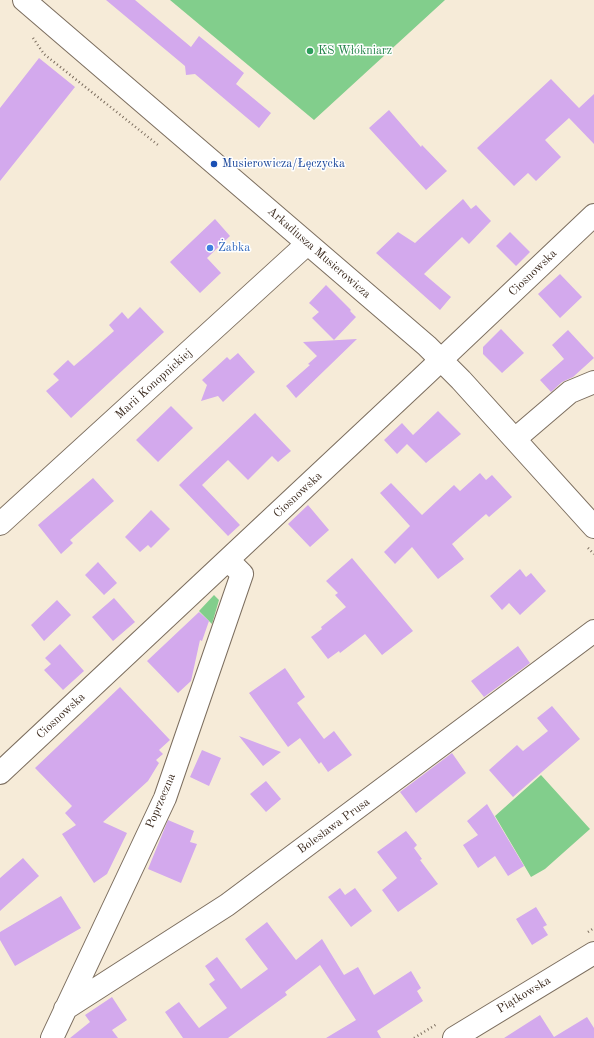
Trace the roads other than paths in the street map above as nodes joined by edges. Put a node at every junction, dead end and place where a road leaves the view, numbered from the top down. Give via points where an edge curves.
1 (24, 0) edge
2 (594, 215) edge
3 (308, 244) junction
4 (442, 360) junction
5 (594, 382) edge
6 (515, 439) junction
7 (0, 524) edge
8 (594, 527) edge
9 (228, 560) junction
10 (594, 631) edge
11 (0, 774) edge
12 (594, 953) edge
13 (65, 1010) junction
14 (52, 1038) edge
15 (454, 1038) edge

1 - 3 street, Arkadiusza Musierowicza
2 - 4 street, Ciosnowska
3 - 4 street, Arkadiusza Musierowicza
3 - 7 street, Marii Konopnickiej
4 - 6 street, Arkadiusza Musierowicza
4 - 9 street, Ciosnowska
5 - 6 street via 570,392
6 - 8 street, Arkadiusza Musierowicza
9 - 11 street, Ciosnowska
9 - 13 street, Poprzeczna via 242,574 165,798
10 - 13 street, Bolesława Prusa via 227,905
12 - 15 street, Piątkowska
13 - 14 street, Poprzeczna

